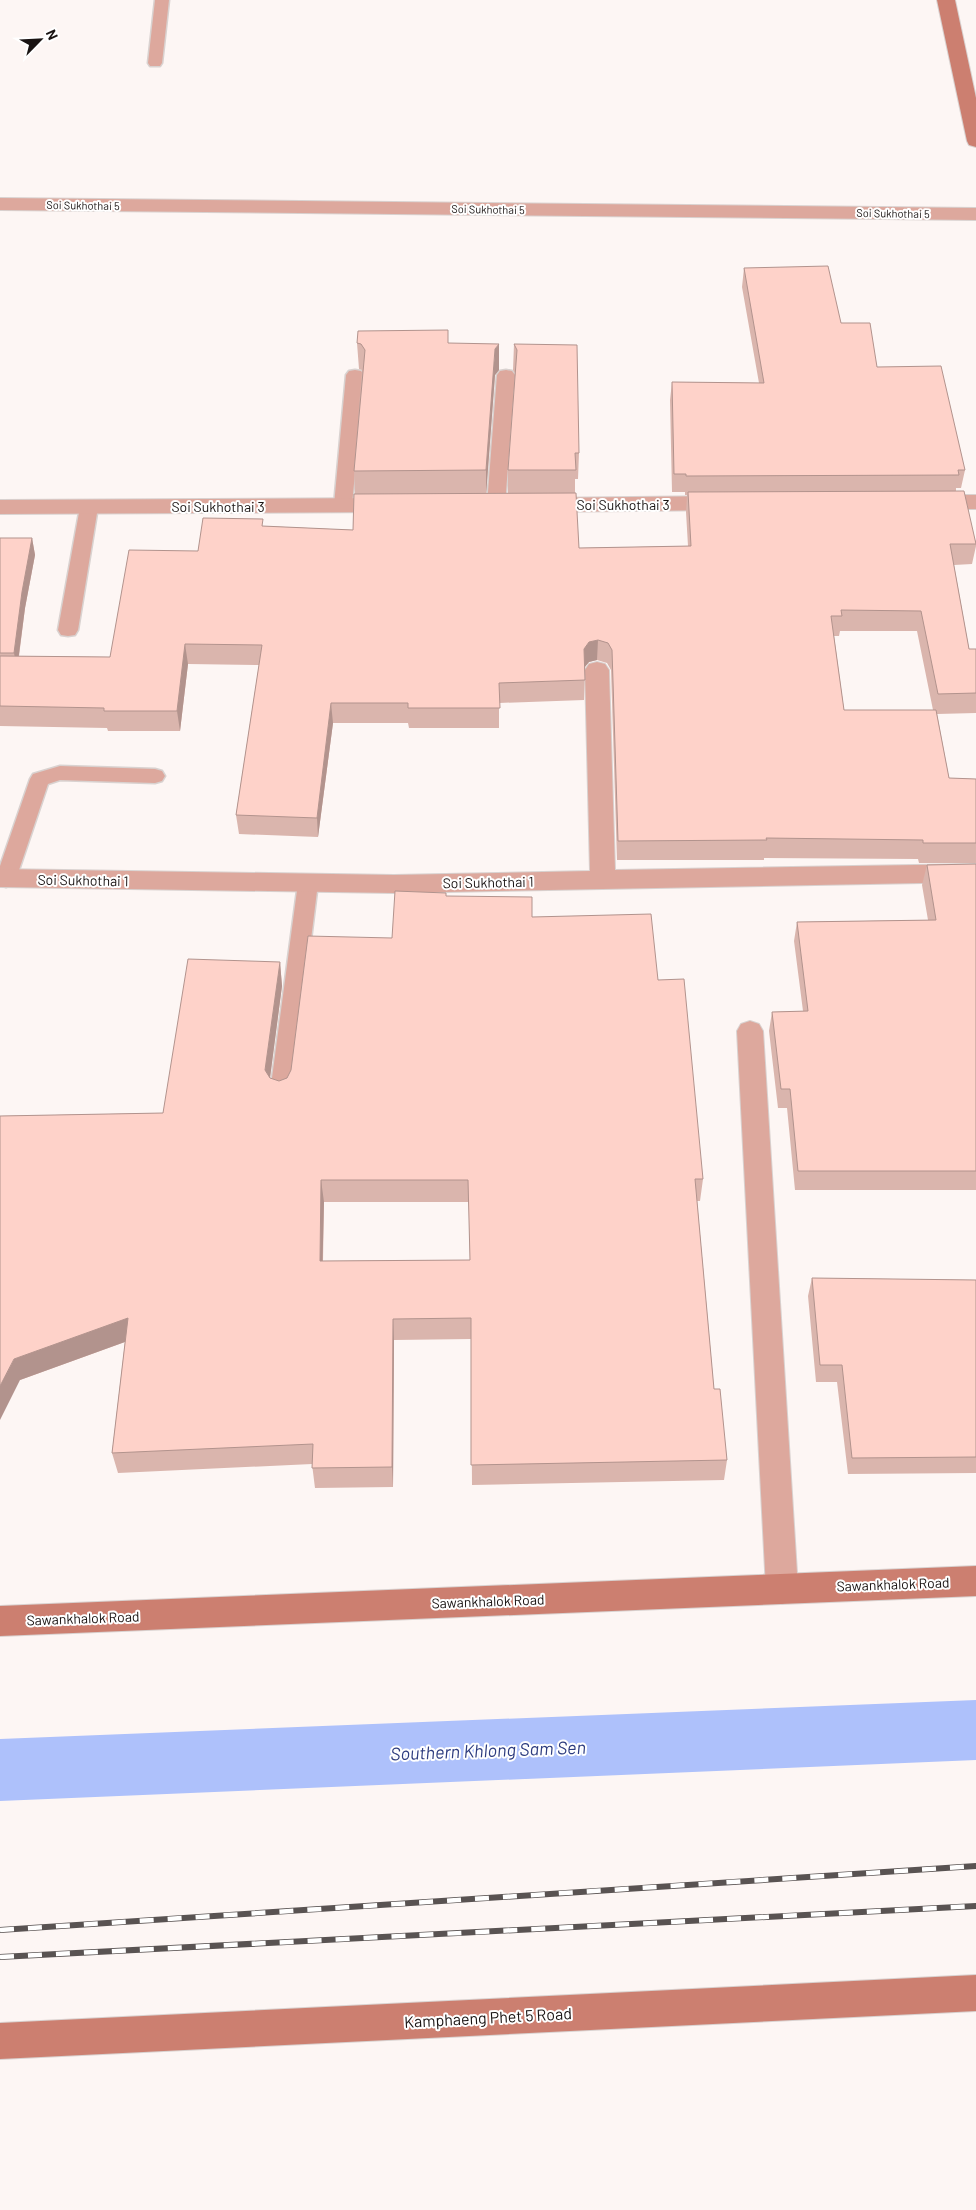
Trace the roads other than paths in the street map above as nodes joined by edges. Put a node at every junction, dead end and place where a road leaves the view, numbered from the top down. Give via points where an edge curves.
1 (162, 0) edge
2 (946, 0) edge
3 (155, 63) dead end
4 (976, 141) edge
5 (0, 204) edge
6 (976, 214) edge
7 (356, 375) edge
8 (506, 375) dead end
9 (908, 502) edge
10 (976, 502) edge
11 (743, 503) edge
12 (343, 505) junction
13 (410, 505) edge
14 (486, 505) joint
15 (0, 507) edge
16 (89, 507) junction
17 (68, 630) dead end
18 (597, 670) dead end
19 (155, 776) dead end
20 (976, 873) edge
21 (3, 879) edge
22 (603, 880) junction
23 (308, 883) junction
24 (750, 1031) dead end
25 (281, 1093) edge
26 (976, 1581) edge
27 (782, 1589) junction
28 (0, 1621) edge
29 (976, 1993) edge
30 (0, 2041) edge

1 - 3 lane
2 - 4 street
5 - 6 street, Soi Sukhothai 5
7 - 12 lane
8 - 14 lane
9 - 10 street
11 - 14 street, Soi Sukhothai 3
12 - 13 street, Soi Sukhothai 3
12 - 16 street, Soi Sukhothai 3
15 - 16 street, Soi Sukhothai 3
16 - 17 lane
18 - 22 street
19 - 21 lane via 60,773 40,779
20 - 22 street, Soi Sukhothai 1
21 - 23 street, Soi Sukhothai 1
22 - 23 street, Soi Sukhothai 1
23 - 25 lane
24 - 27 street
26 - 27 street, Sawankhalok Road
27 - 28 street, Sawankhalok Road
29 - 30 street, Kamphaeng Phet 5 Road

